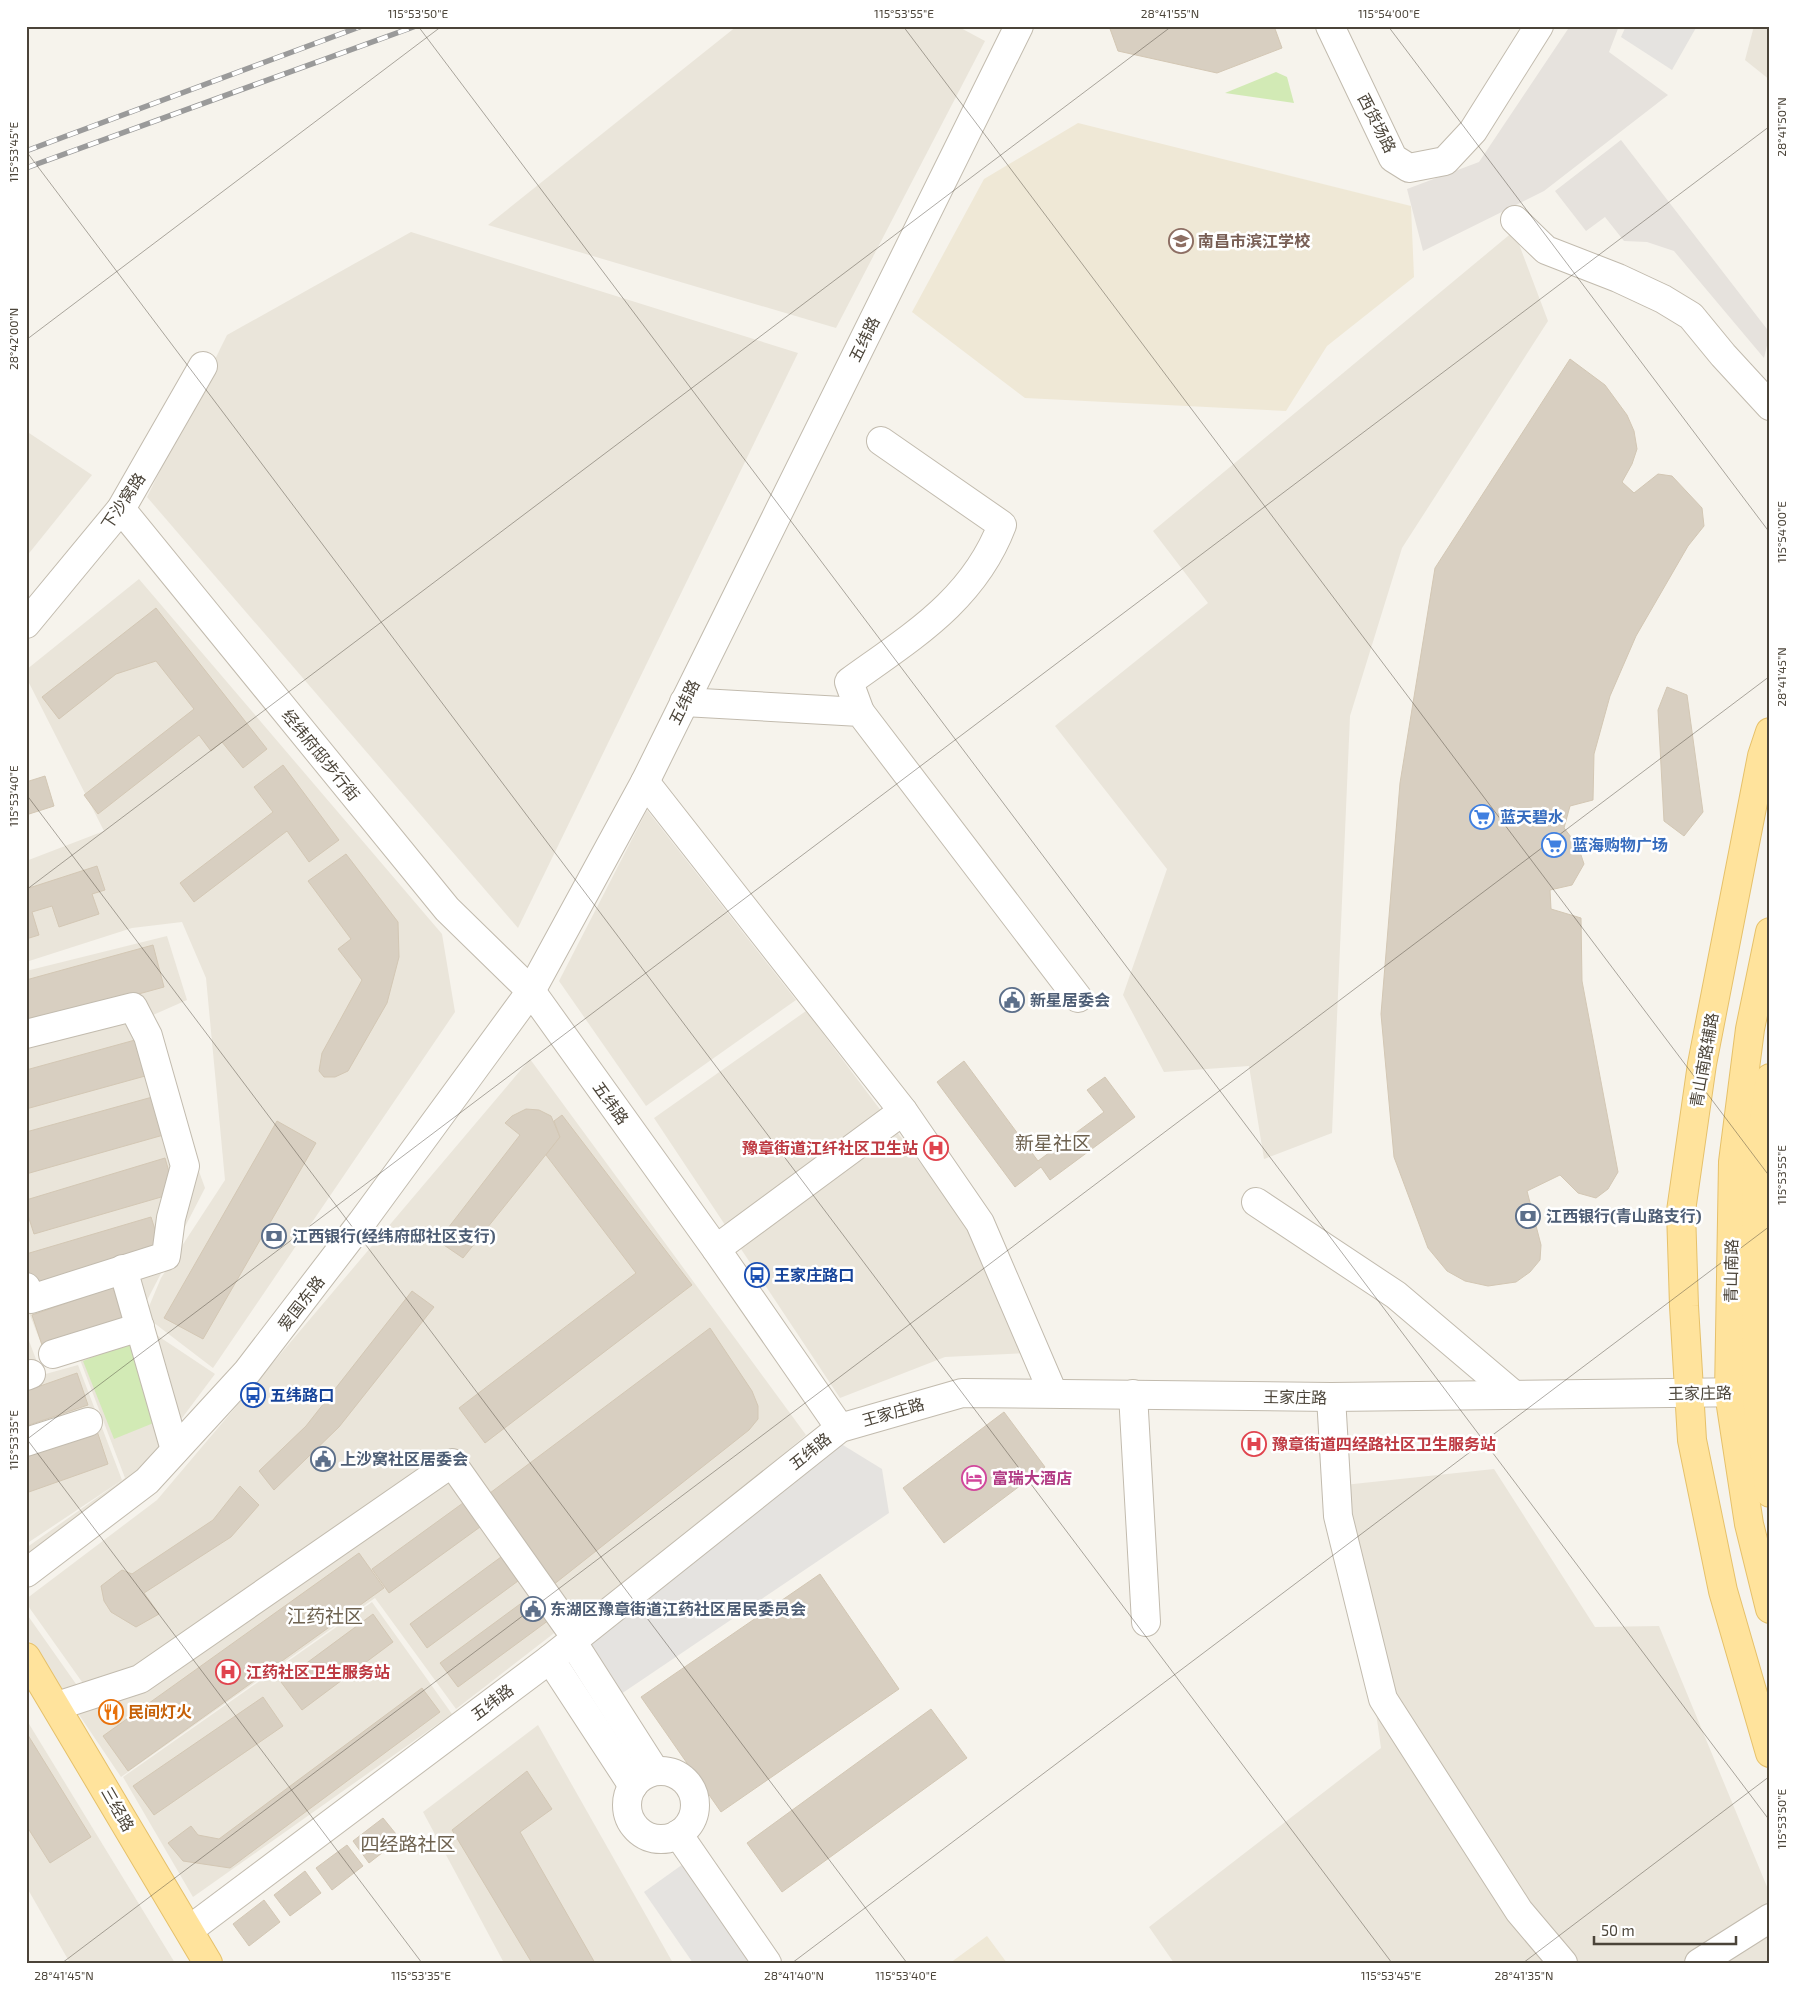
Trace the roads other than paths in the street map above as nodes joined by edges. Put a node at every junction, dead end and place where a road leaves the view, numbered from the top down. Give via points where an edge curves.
1 (1019, 26) edge
2 (1330, 26) edge
3 (1539, 26) edge
4 (1515, 220) dead end
5 (203, 366) dead end
6 (1770, 406) edge
7 (881, 441) dead end
8 (122, 510) junction
9 (26, 624) edge
10 (684, 702) junction
11 (860, 712) junction
12 (1770, 732) edge
13 (645, 782) junction
14 (1770, 932) edge
15 (531, 991) junction
16 (1078, 998) dead end
17 (26, 1034) edge
18 (1770, 1078) edge
19 (903, 1111) junction
20 (1256, 1202) dead end
21 (716, 1249) junction
22 (123, 1269) junction
23 (26, 1287) edge
24 (140, 1327) junction
25 (54, 1354) dead end
26 (1756, 1392) junction
27 (1053, 1393) junction
28 (1689, 1393) junction
29 (1729, 1393) junction
30 (1133, 1394) junction
31 (1514, 1395) junction
32 (1331, 1397) junction
33 (88, 1422) dead end
34 (840, 1428) junction
35 (26, 1442) edge
36 (175, 1450) junction
37 (1770, 1493) edge
38 (26, 1573) edge
39 (1770, 1609) edge
40 (1146, 1622) dead end
41 (574, 1640) junction
42 (26, 1657) edge
43 (550, 1659) junction
44 (57, 1706) junction
45 (1770, 1753) edge
46 (655, 1771) junction
47 (633, 1786) junction
48 (678, 1834) junction
49 (1770, 1918) edge
50 (189, 1930) junction
51 (208, 1963) edge
52 (767, 1963) edge
53 (1562, 1963) edge
54 (1700, 1963) edge

1 - 10 street, 五纬路
2 - 3 street, 西货场路 via 1393,158 1410,168 1445,161 1473,131
4 - 6 street via 1546,250 1618,278 1691,316
5 - 8 street, 下沙窝路
7 - 11 street via 1002,525 994,546 961,595 926,627 849,682
8 - 9 street, 下沙窝路
8 - 15 street, 经纬府邸步行街 via 447,909
10 - 11 street
10 - 13 street, 五纬路
11 - 16 street
12 - 28 main road, 青山南路辅路 via 1762,756 1702,1064 1681,1211
13 - 15 street, 五纬路
13 - 19 street
14 - 29 main road, 青山南路 via 1750,1029 1733,1162
15 - 21 street, 五纬路
15 - 36 street, 爱国东路 via 362,1222 247,1372
17 - 22 street via 133,1007 148,1036 185,1166 171,1218 166,1256
18 - 26 main road, 青山南路 via 1757,1173
19 - 21 street
19 - 27 street via 980,1223
20 - 31 street via 1396,1295
21 - 34 street, 五纬路
22 - 23 street via 31,1300
22 - 24 street
24 - 25 street
24 - 36 street
26 - 29 street, 王家庄路
26 - 37 main road, 青山南路
27 - 30 street, 王家庄路
27 - 34 street, 王家庄路 via 962,1393
28 - 29 street, 王家庄路
28 - 31 street, 王家庄路
28 - 45 main road, 青山南路辅路 via 1692,1440 1723,1591
29 - 39 main road, 青山南路 via 1750,1524
30 - 32 street, 王家庄路
30 - 40 street
31 - 32 street, 王家庄路
32 - 53 street via 1338,1516 1383,1699 1519,1911
33 - 35 street
34 - 41 street, 五纬路
36 - 38 street, 爱国东路 via 147,1481
41 - 43 street, 五纬路
41 - 44 street via 452,1463 140,1679
41 - 46 street
42 - 44 main road, 三经路
43 - 47 street
43 - 50 street, 五纬路
44 - 50 main road, 三经路
46 - 47 street
46 - 48 street via 676,1774 691,1788 695,1798 692,1819
47 - 48 street via 627,1804 635,1826 654,1838
48 - 52 street
49 - 54 street
50 - 51 main road, 三经路

